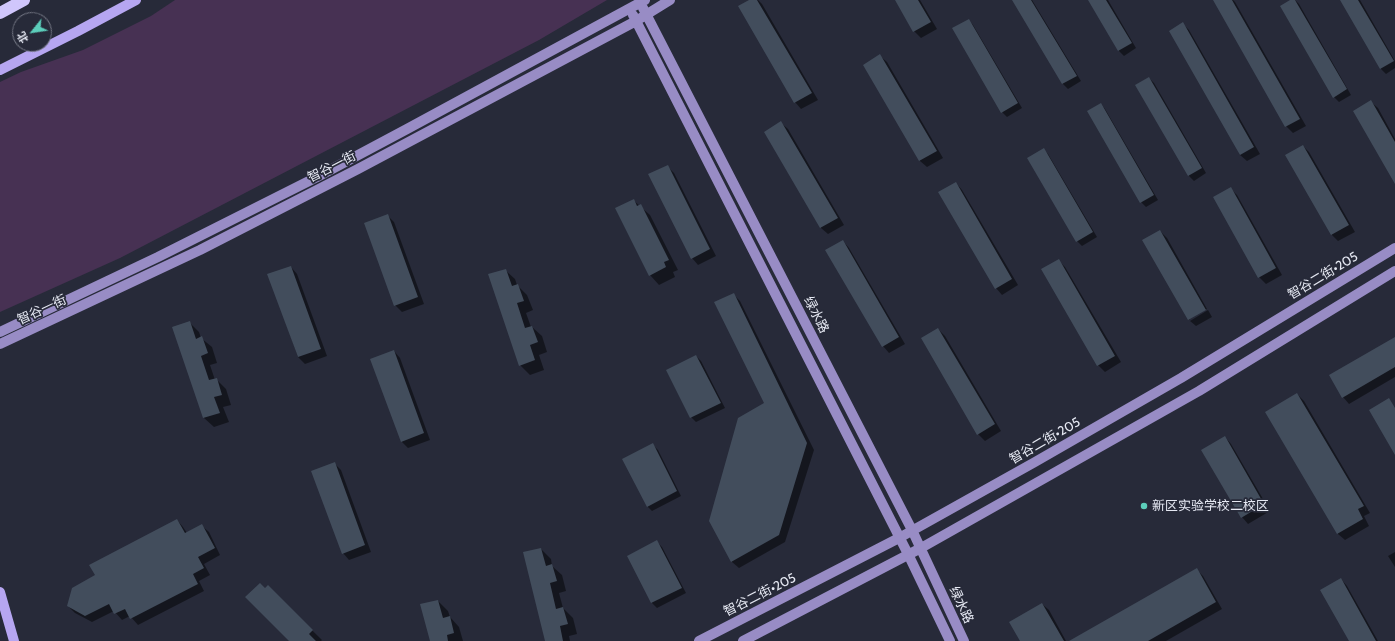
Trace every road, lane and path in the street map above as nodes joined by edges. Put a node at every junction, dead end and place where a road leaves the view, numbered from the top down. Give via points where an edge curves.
1 (24, 0) edge
2 (136, 0) edge
3 (670, 0) edge
4 (643, 1) edge
5 (629, 8) junction
6 (0, 13) edge
7 (647, 14) junction
8 (636, 21) junction
9 (0, 70) edge
10 (1395, 248) edge
11 (1395, 271) edge
12 (0, 332) edge
13 (0, 344) edge
14 (912, 530) junction
15 (899, 538) junction
16 (921, 548) junction
17 (908, 554) junction
18 (0, 592) edge
19 (14, 641) edge
20 (699, 641) edge
21 (743, 641) edge
22 (950, 641) edge
23 (964, 641) edge

1 - 6 highway
2 - 9 main road
3 - 7 main road, 智谷一街
4 - 5 main road, 智谷一街
4 - 7 main road, 绿水路
5 - 8 main road, 绿水路
5 - 12 main road, 智谷一街 via 324,173 158,257
7 - 8 main road, 智谷一街
7 - 14 main road, 绿水路
8 - 13 main road, 智谷一街 via 207,247
8 - 15 main road, 绿水路
10 - 14 main road, 智谷二街•205 via 1181,378
11 - 16 main road via 1199,390
14 - 15 main road, 智谷二街•205
14 - 16 main road, 绿水路
15 - 17 main road, 绿水路
15 - 20 main road, 智谷二街•205
16 - 17 main road
16 - 23 main road, 绿水路
17 - 21 main road
17 - 22 main road, 绿水路
18 - 19 main road

